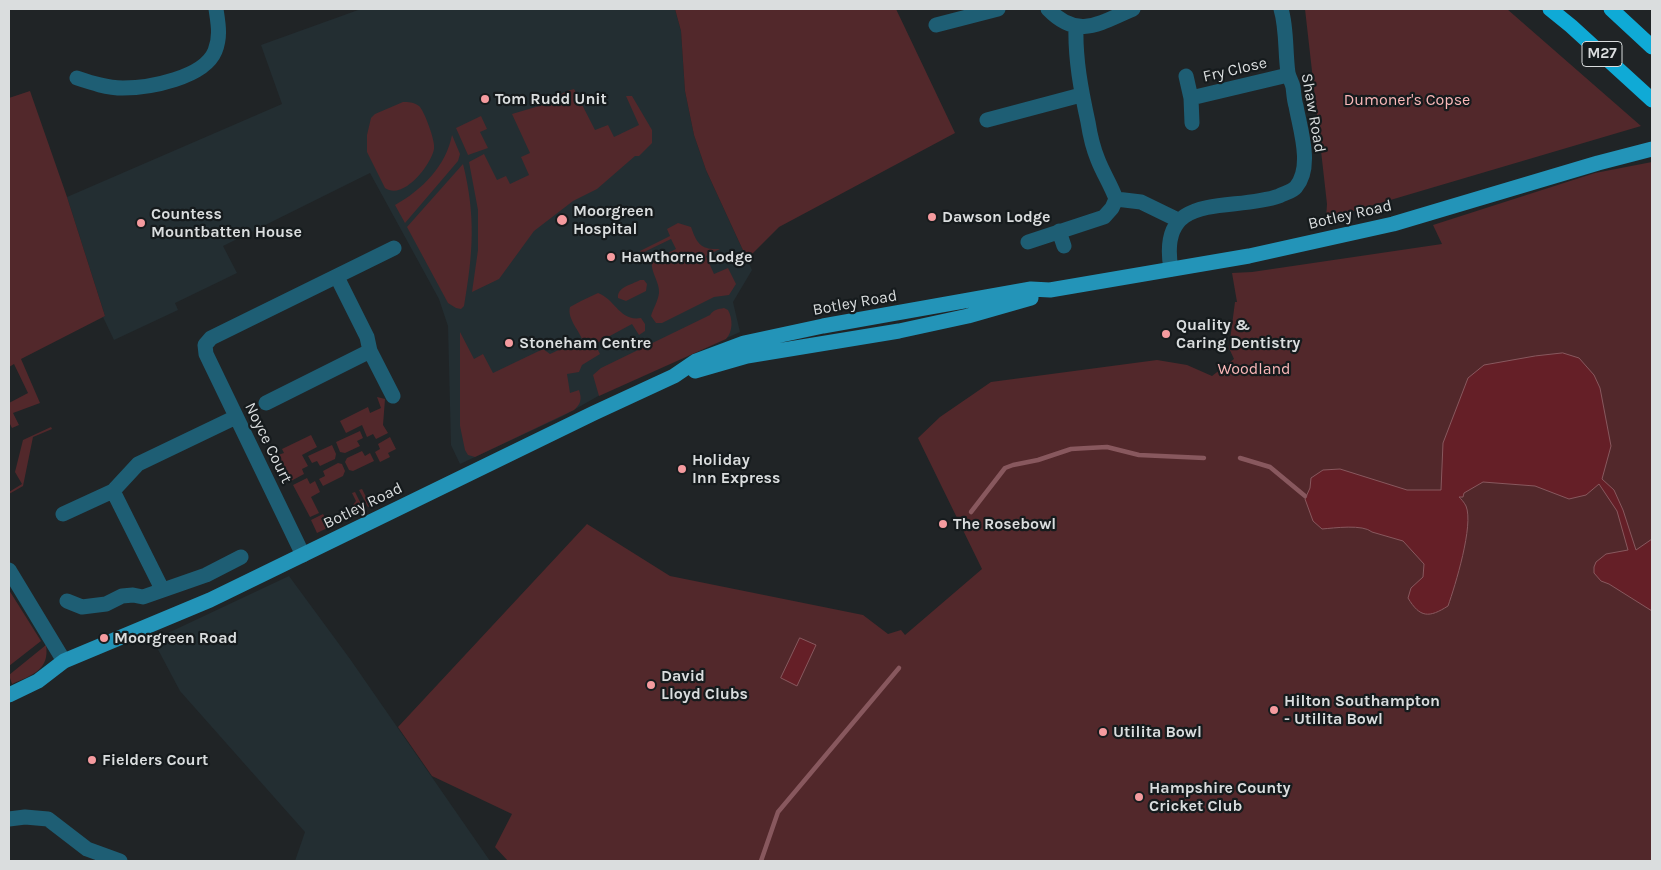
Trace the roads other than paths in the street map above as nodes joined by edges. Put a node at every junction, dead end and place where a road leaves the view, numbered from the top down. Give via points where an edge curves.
1 (216, 9) edge
2 (998, 9) edge
3 (1048, 9) edge
4 (1133, 9) edge
5 (1281, 9) edge
6 (1550, 9) edge
7 (1611, 9) edge
8 (936, 25) dead end
9 (1076, 26) junction
10 (1652, 47) edge
11 (1288, 75) junction
12 (1186, 76) dead end
13 (77, 78) dead end
14 (1082, 95) junction
15 (1190, 98) junction
16 (1652, 100) edge
17 (987, 120) dead end
18 (1192, 122) dead end
19 (1652, 149) edge
20 (1116, 199) junction
21 (1178, 220) junction
22 (1059, 231) junction
23 (1028, 242) dead end
24 (1064, 246) dead end
25 (394, 248) dead end
26 (1171, 270) junction
27 (337, 277) junction
28 (370, 351) junction
29 (393, 396) dead end
30 (266, 403) dead end
31 (236, 417) junction
32 (113, 491) junction
33 (63, 514) dead end
34 (303, 555) junction
35 (241, 557) dead end
36 (9, 570) edge
37 (162, 589) junction
38 (67, 601) dead end
39 (64, 661) junction
40 (9, 694) edge
41 (9, 819) edge
42 (120, 861) edge

1 - 13 street via 220,31 215,51 208,63 195,72 161,84 123,88
2 - 8 street
3 - 9 street via 1060,20
4 - 9 street via 1093,26
5 - 11 street, Shaw Road
6 - 16 highway, M27
7 - 10 highway, M27
9 - 14 street
11 - 15 street, Fry Close
11 - 21 street, Shaw Road via 1304,146 1302,178 1297,186 1268,199 1203,209
12 - 15 street, Fry Close
14 - 17 street
14 - 20 street via 1097,159
15 - 18 street, Fry Close
19 - 26 main road, Botley Road via 1393,224
20 - 21 street via 1141,202
20 - 22 street via 1104,217
21 - 26 street via 1171,236
22 - 23 street
22 - 24 street
25 - 27 street
26 - 34 main road, Botley Road via 1050,290 968,316 747,356 674,376
27 - 28 street via 367,337
27 - 31 street, Noyce Court via 211,338 205,345 206,354
28 - 29 street
28 - 30 street
31 - 32 street via 138,464
31 - 34 street, Noyce Court
32 - 33 street
32 - 37 street
34 - 39 main road, Botley Road via 210,600
35 - 37 street via 206,575
36 - 39 street
37 - 38 street via 143,597 122,596 106,604 82,607
39 - 40 main road, Botley Road via 38,681
41 - 42 street via 48,820 87,850

